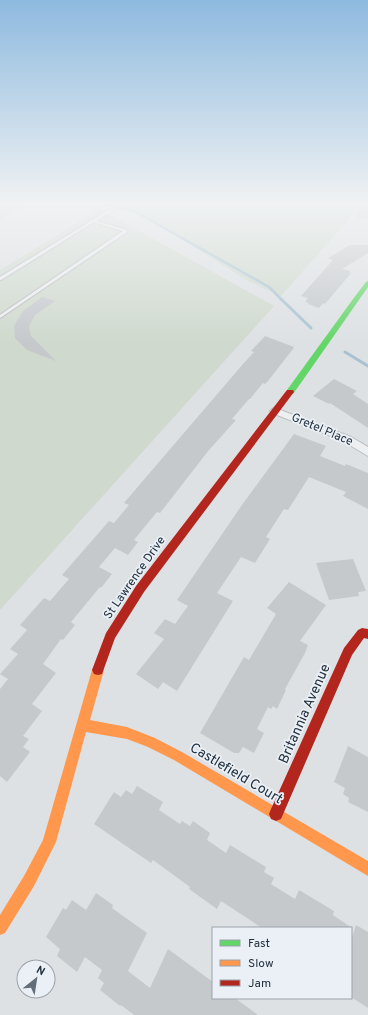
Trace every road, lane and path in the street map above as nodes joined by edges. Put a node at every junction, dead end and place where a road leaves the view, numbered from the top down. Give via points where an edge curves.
1 (48, 249) edge
2 (99, 249) edge
3 (0, 279) edge
4 (368, 283) edge
5 (0, 317) edge
6 (275, 411) junction
7 (368, 452) edge
8 (368, 634) edge
9 (82, 726) junction
10 (276, 814) junction
11 (368, 869) edge
12 (0, 928) edge

1 - 3 lane
2 - 5 lane
4 - 6 street, St Lawrence Drive
6 - 7 street, Gretel Place via 340,436
6 - 9 street, St Lawrence Drive via 123,614 110,636 99,665
8 - 10 street, Britannia Avenue via 362,632 348,652
9 - 10 street, Castlefield Court via 127,733 151,742
9 - 12 street, St Lawrence Drive via 49,842 37,868
10 - 11 street, Castlefield Court

